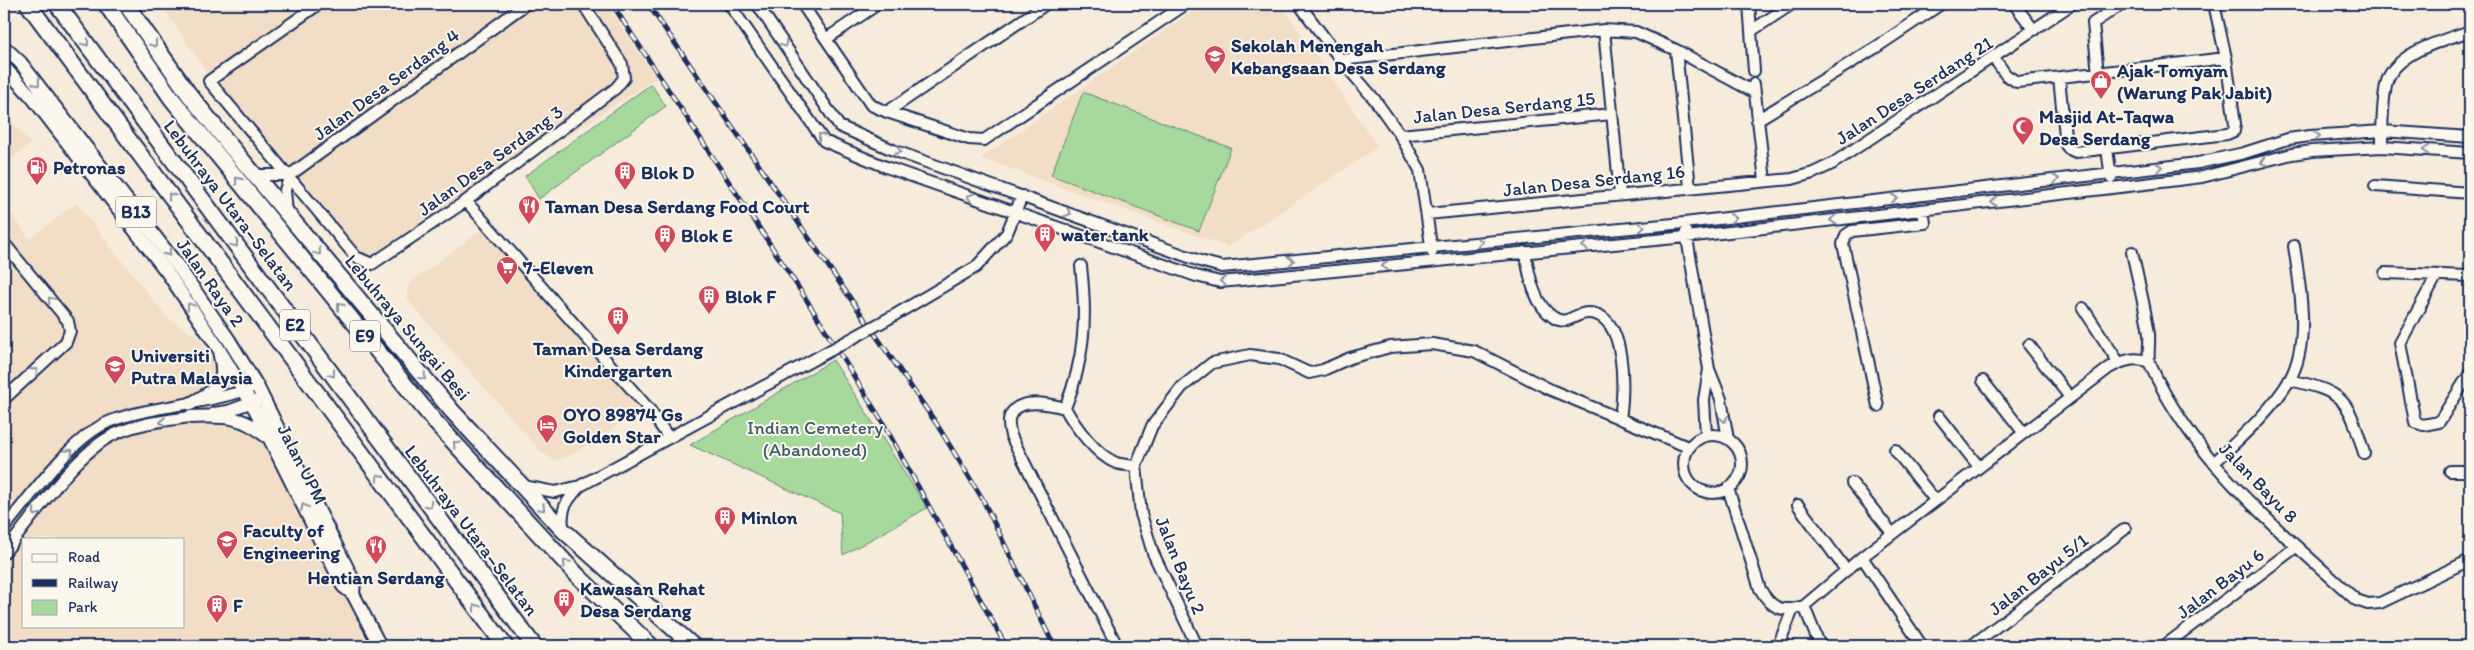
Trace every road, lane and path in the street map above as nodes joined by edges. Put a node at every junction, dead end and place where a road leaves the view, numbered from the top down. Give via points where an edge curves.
1 (28, 4) edge
2 (57, 4) edge
3 (106, 4) edge
4 (126, 4) edge
5 (319, 4) edge
6 (526, 4) edge
7 (583, 4) edge
8 (731, 4) edge
9 (757, 4) edge
10 (802, 4) edge
11 (878, 4) edge
12 (1046, 4) edge
13 (1186, 4) edge
14 (1299, 4) edge
15 (1749, 4) edge
16 (1792, 4) edge
17 (1941, 4) edge
18 (2014, 4) edge
19 (2072, 4) edge
20 (2122, 4) edge
21 (2214, 4) edge
22 (1604, 30) junction
23 (2034, 30) junction
24 (1751, 31) junction
25 (2470, 31) edge
26 (826, 39) junction
27 (4, 47) edge
28 (1676, 50) junction
29 (1994, 58) junction
30 (2226, 58) junction
31 (1341, 60) junction
32 (4, 67) edge
33 (1754, 71) dead end
34 (2098, 74) junction
35 (2059, 78) junction
36 (887, 112) junction
37 (1612, 114) junction
38 (1757, 120) junction
39 (2382, 131) junction
40 (1400, 135) junction
41 (2470, 137) edge
42 (2382, 147) junction
43 (2107, 149) junction
44 (2470, 153) edge
45 (2110, 173) junction
46 (255, 175) junction
47 (290, 176) junction
48 (1764, 181) junction
49 (2375, 186) dead end
50 (1690, 188) junction
51 (2112, 188) junction
52 (2470, 193) edge
53 (1620, 195) junction
54 (1022, 196) junction
55 (466, 201) junction
56 (1923, 210) junction
57 (1016, 214) junction
58 (1427, 214) junction
59 (287, 215) junction
60 (1684, 223) junction
61 (1686, 237) junction
62 (4, 243) edge
63 (1431, 246) junction
64 (2294, 246) dead end
65 (1525, 252) junction
66 (2132, 252) dead end
67 (1433, 261) junction
68 (1081, 266) dead end
69 (2386, 273) dead end
70 (2438, 275) junction
71 (2470, 276) edge
72 (2083, 308) dead end
73 (2029, 345) dead end
74 (217, 346) junction
75 (2149, 362) junction
76 (2119, 363) junction
77 (1709, 370) junction
78 (2470, 373) edge
79 (2289, 380) junction
80 (1983, 381) dead end
81 (257, 386) junction
82 (244, 391) junction
83 (2070, 396) junction
84 (4, 399) edge
85 (256, 400) junction
86 (190, 404) junction
87 (1878, 406) dead end
88 (1065, 408) junction
89 (1939, 416) dead end
90 (190, 417) junction
91 (1620, 419) junction
92 (2023, 432) junction
93 (1706, 435) junction
94 (669, 438) junction
95 (1728, 439) junction
96 (271, 441) junction
97 (1688, 447) junction
98 (1895, 450) dead end
99 (2364, 453) dead end
100 (2214, 463) junction
101 (1136, 466) junction
102 (1979, 466) junction
103 (2450, 471) dead end
104 (2470, 471) edge
105 (1852, 483) dead end
106 (521, 486) junction
107 (580, 486) junction
108 (1728, 488) junction
109 (1935, 500) junction
110 (1798, 505) dead end
111 (4, 528) edge
112 (2125, 528) dead end
113 (564, 530) junction
114 (1892, 533) junction
115 (2296, 547) junction
116 (4, 553) edge
117 (1862, 557) junction
118 (2470, 560) edge
119 (1846, 570) junction
120 (353, 594) junction
121 (1804, 606) junction
122 (1794, 609) junction
123 (1818, 645) edge
124 (380, 646) edge
125 (505, 646) edge
126 (534, 646) edge
127 (651, 646) edge
128 (693, 646) edge
129 (1117, 646) edge
130 (1196, 646) edge
131 (1778, 646) edge
132 (1922, 646) edge
133 (1972, 646) edge
134 (2164, 646) edge

125 -> 1 highway, E2
2 -> 126 highway, Lebuhraya Utara–Selatan / E2
127 -> 3 highway, Lebuhraya Sungai Besi / E9 via 578,576 436,423 172,99
4 -> 46 highway, Lebuhraya Sungai Besi / E9 via 188,93
5 - 47 street via 209,81
6 - 47 street, Jalan Desa Serdang 4
7 - 55 street, Jalan Desa Serdang 3 via 622,64 624,78 616,88
57 -> 8 street via 824,141
9 -> 54 street via 839,126 893,150
10 - 26 street
11 - 26 street
12 - 36 street
13 - 36 street via 984,140 969,139
14 - 31 street
15 - 24 street
16 - 24 street
17 - 38 street
18 - 23 street
19 - 23 street, Jalan Desa Serdang 21
20 - 34 street via 2093,23
21 - 30 street
22 - 28 street via 1636,32
22 - 31 street
22 - 37 street
23 - 29 street, Jalan Desa Serdang 21
24 - 33 street
25 - 39 street via 2420,49 2392,71 2386,84
26 - 36 street via 871,105
27 -> 81 main road, Jalan Raya 2 / B13 via 44,92 177,265
28 - 38 street via 1754,88
28 - 50 street
29 - 35 street via 2006,75 2017,82
29 - 48 street, Jalan Desa Serdang 21 via 1832,164 1792,179
30 - 34 street
30 - 43 street via 2234,131
31 - 40 street
74 -> 32 main road, Jalan Raya 2 / B13 via 161,264 33,98
34 - 35 street
35 - 43 street via 2066,145 2076,152
37 - 40 street, Jalan Desa Serdang 15
37 - 53 street
38 - 48 street
39 - 41 street
39 - 42 street
45 -> 39 street via 2198,163 2288,139
40 - 58 street via 1420,170
44 -> 42 street
42 -> 51 street via 2292,154 2202,177
43 - 45 street
45 - 51 street
60 -> 45 street
46 - 47 street
46 - 59 highway, Lebuhraya Sungai Besi / E9
47 - 55 street, Jalan Desa Serdang 3 via 356,257 372,264
47 - 59 street via 285,190
48 - 50 street, Jalan Desa Serdang 16
49 - 52 street
50 - 53 street, Jalan Desa Serdang 16
51 -> 56 street
53 - 58 street, Jalan Desa Serdang 16
54 - 57 street
54 -> 63 street via 1222,267
55 - 94 street via 649,409
56 -> 61 street
56 - 87 street via 1925,223 1852,230 1846,234 1843,244
67 -> 57 street via 1220,282
57 - 94 street, bridge via 1007,233 976,267
58 - 63 street
59 -> 106 highway, Lebuhraya Sungai Besi / E9 via 452,411
60 - 61 street
63 -> 60 street
61 -> 65 street
61 - 77 street
84 -> 62 street via 66,342 70,331 68,321
63 - 67 street
64 - 79 street via 2302,332
65 - 67 street
65 - 91 street via 1533,288 1540,304 1552,317 1561,321 1594,313 1603,318 1612,330 1622,368
66 - 75 street, Jalan Bayu 8 via 2149,335
68 - 88 street via 1083,337 1076,379
69 - 70 street
70 - 71 street
70 - 78 street via 2400,343 2415,422 2423,425 2439,422
72 - 76 street
73 - 83 street
74 - 82 main road, Jalan Raya 2 / B13
74 - 86 main road via 223,368 222,381
75 - 76 street via 2142,359
75 - 100 street, Jalan Bayu 8 via 2177,415
76 - 83 street
77 - 93 street via 1704,400
77 -> 95 street via 1721,399
79 - 99 street via 2325,390 2343,400 2352,415
79 - 100 street via 2257,420
80 - 92 street
81 - 82 street
81 - 85 main road, Jalan Raya 2 / B13
82 - 85 main road, Jalan Raya 2 / B13
82 - 86 street
83 - 92 street
85 - 90 street via 228,411
85 - 96 main road, Jalan UPM / B13
85 - 120 main road, Jalan Raya 2 / B13 via 354,582
111 -> 86 street via 88,434 111,421
88 - 101 street via 1096,448 1116,463
88 - 129 street via 1029,404 1017,408 1008,423 1011,436
89 - 102 street
90 - 96 main road via 241,419
90 -> 116 street via 117,433 96,444 76,463
91 - 97 street
91 - 101 street via 1474,351 1432,344 1390,347 1309,373 1279,360 1250,355 1212,363 1182,386 1152,426
92 - 102 street
93 - 95 street
93 - 97 street
94 - 107 street
95 - 108 street via 1739,451 1742,467
120 -> 96 main road, Jalan UPM / B13 via 343,586
97 - 108 street via 1684,466 1691,483 1705,492
98 - 109 street
100 - 115 street, Jalan Bayu 8
101 - 130 street, Jalan Bayu 2 via 1141,514 1153,553
102 - 109 street
103 - 104 street
105 - 114 street
106 - 107 street via 555,492
106 -> 113 highway, Lebuhraya Sungai Besi / E9
107 - 113 street via 565,504 562,513
108 - 122 street via 1760,589 1769,604 1780,609
109 - 114 street
110 - 119 street
112 - 133 street, Jalan Bayu 5/1
113 - 128 highway, Lebuhraya Sungai Besi / E9
114 - 117 street
115 - 118 street, Jalan Bayu 8 via 2356,600 2368,604 2380,603
115 - 134 street, Jalan Bayu 6
117 - 119 street
117 - 132 street
119 - 121 street
120 - 124 main road, Jalan UPM / B13
121 - 122 street
121 - 123 street
122 - 131 street

